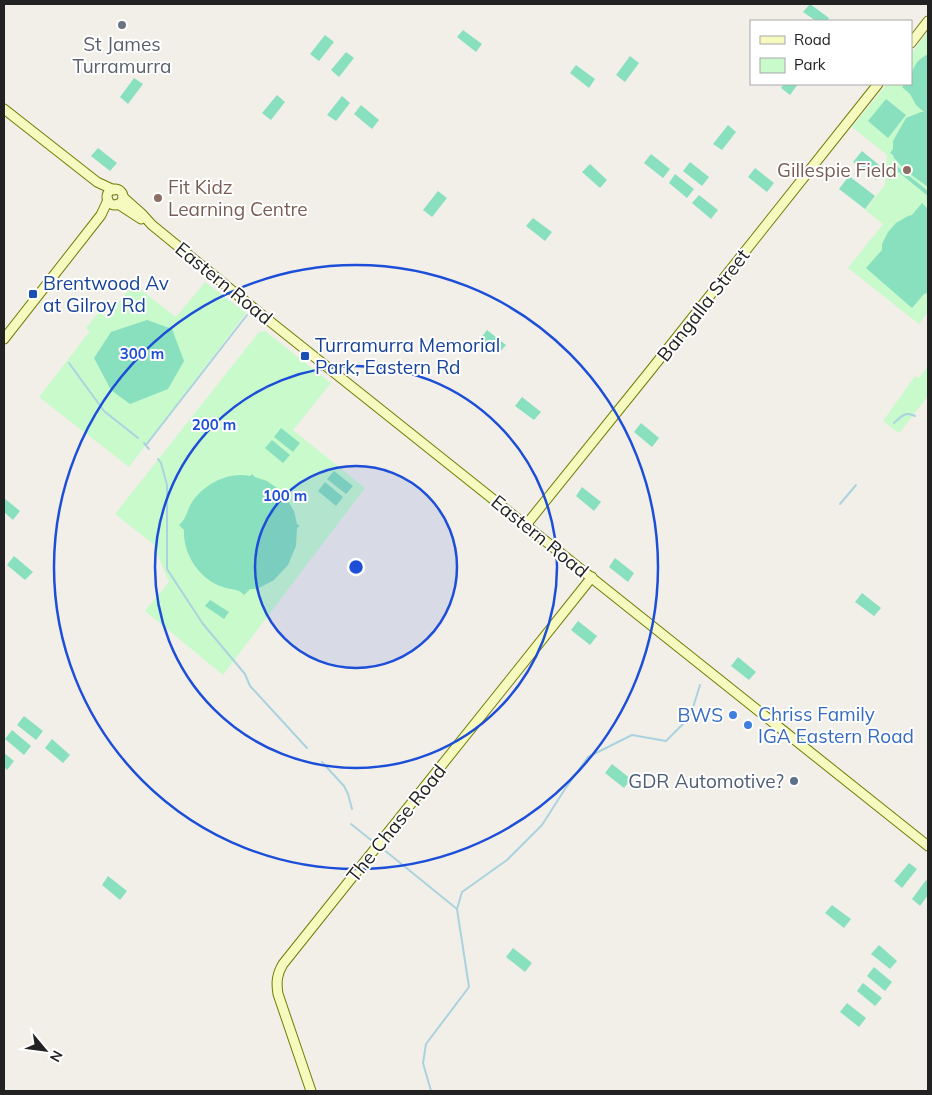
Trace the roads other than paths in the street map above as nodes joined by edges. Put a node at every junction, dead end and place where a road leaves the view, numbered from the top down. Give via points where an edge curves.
1 (928, 21) edge
2 (912, 42) edge
3 (877, 85) edge
4 (4, 109) edge
5 (114, 199) junction
6 (4, 338) edge
7 (526, 525) junction
8 (592, 577) junction
9 (928, 846) edge
10 (311, 1091) edge

1 - 2 street
3 - 7 street, Bangalla Street
4 - 5 street, Eastern Road
5 - 6 street
5 - 7 street, Eastern Road
7 - 8 street, Eastern Road
8 - 9 street, Eastern Road
8 - 10 street, The Chase Road via 279,971 278,994

